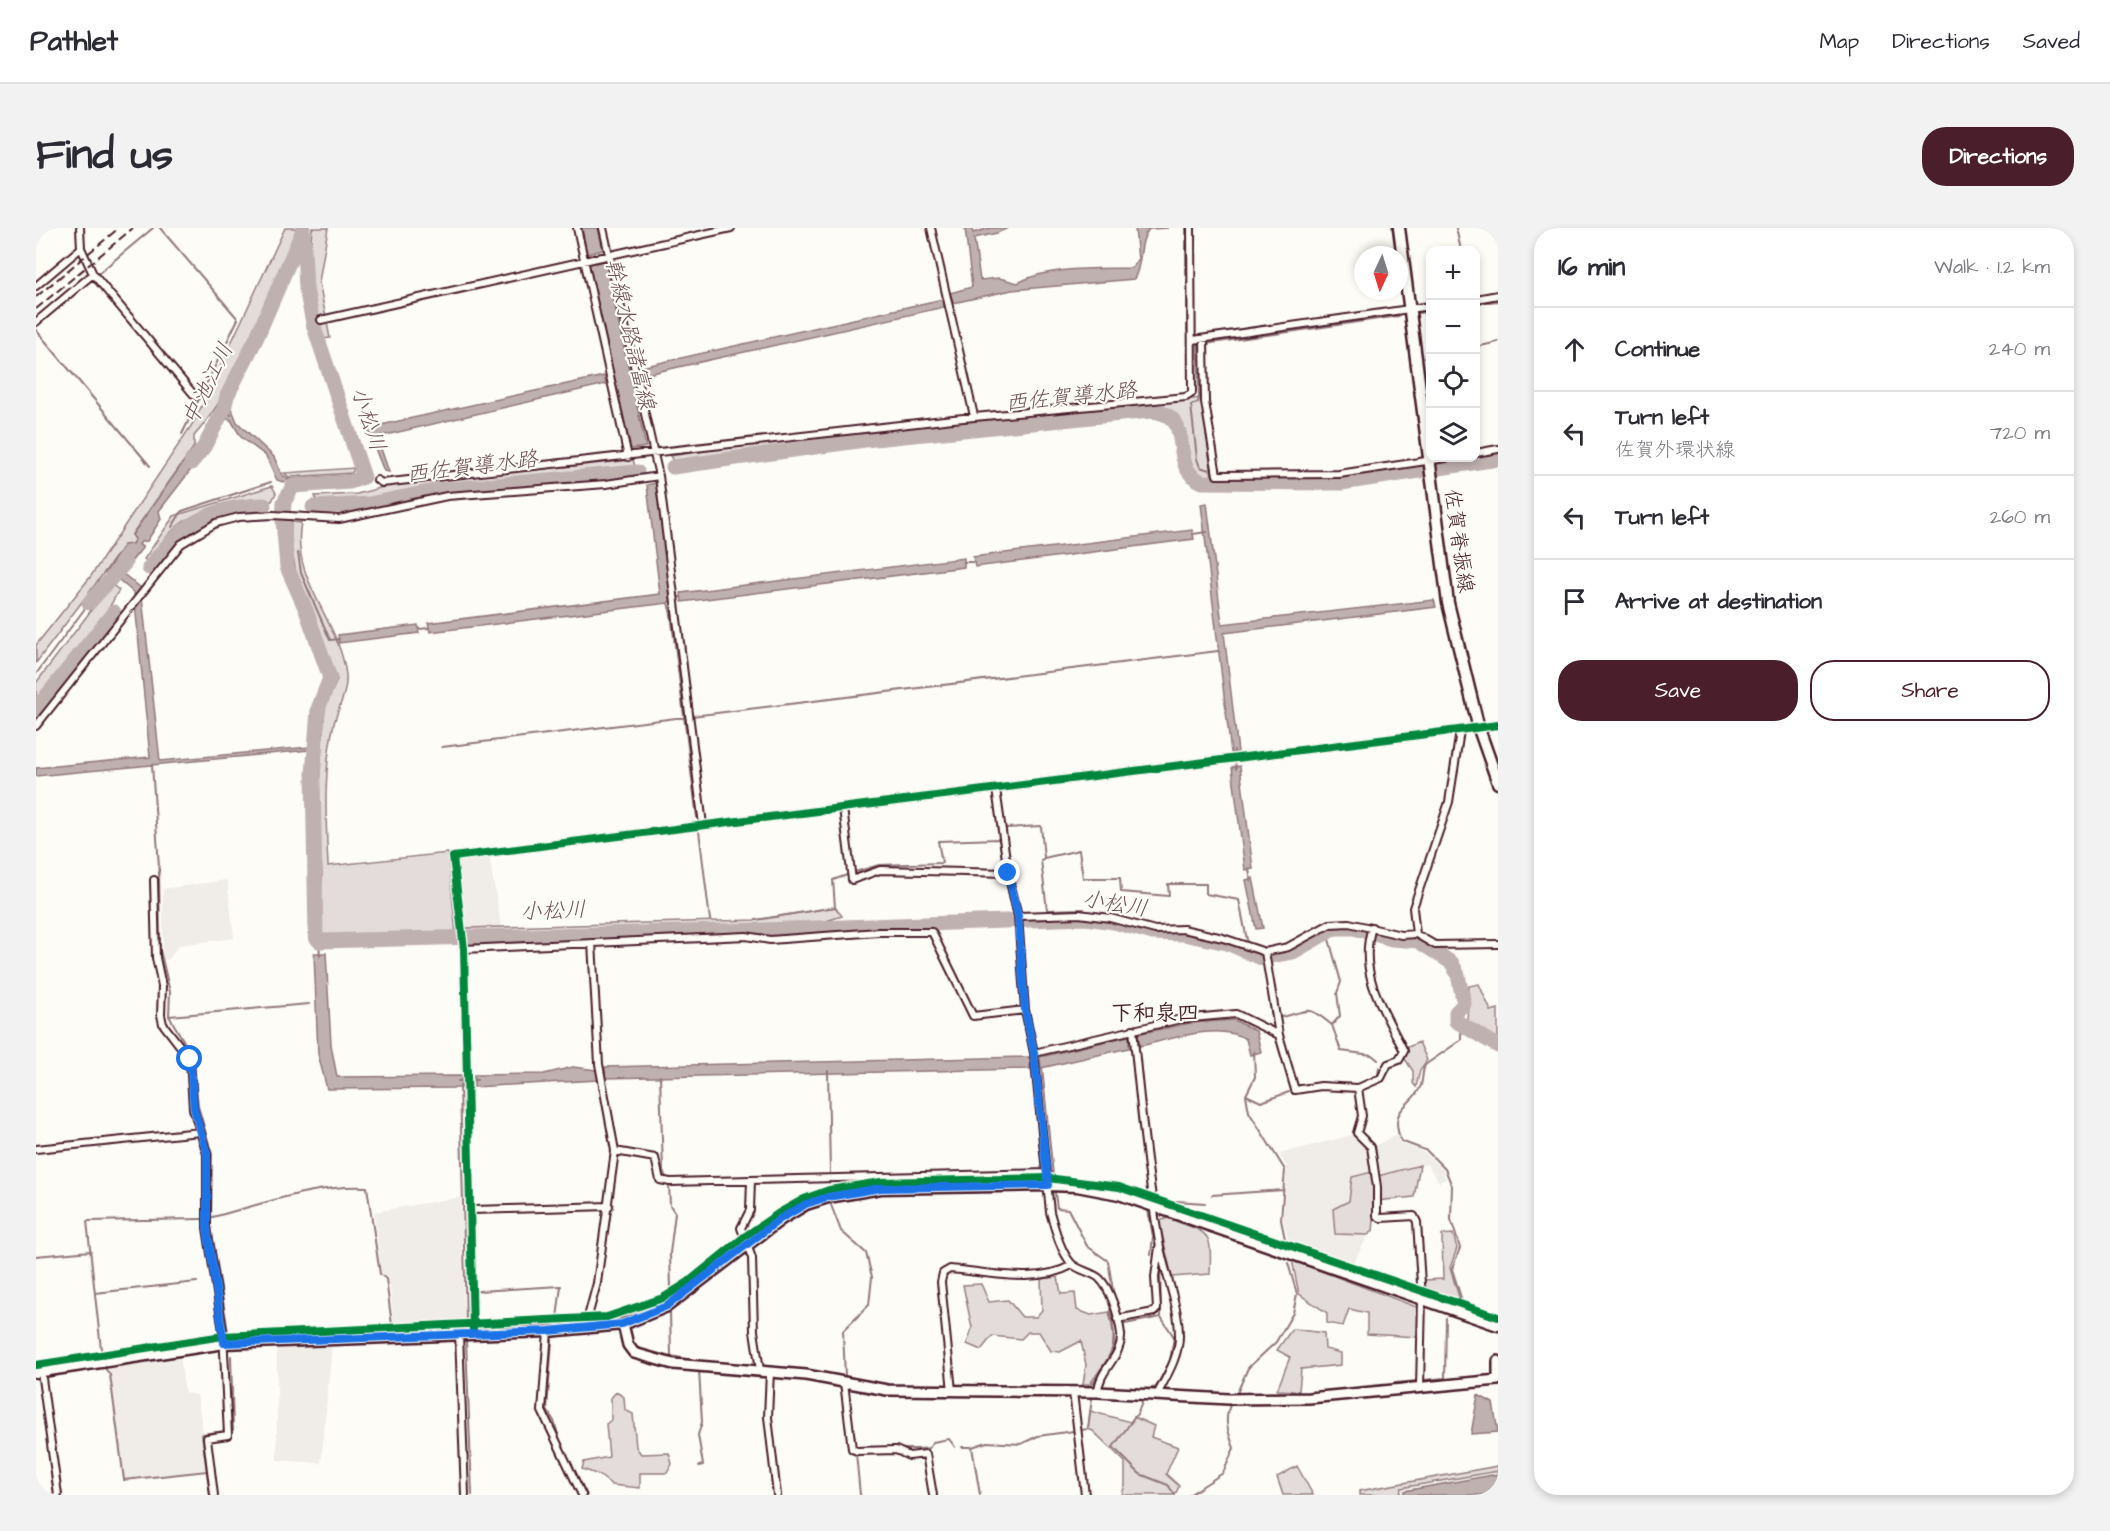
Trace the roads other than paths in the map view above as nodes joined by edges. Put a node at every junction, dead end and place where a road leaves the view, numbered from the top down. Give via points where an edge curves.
1 (80, 228) edge
2 (577, 228) edge
3 (603, 228) edge
4 (731, 228) edge
5 (931, 228) edge
6 (1191, 228) edge
7 (1399, 228) edge
8 (81, 248) junction
9 (606, 256) junction
10 (587, 260) junction
11 (93, 274) junction
12 (36, 286) edge
13 (1498, 295) edge
14 (1480, 298) edge
15 (1426, 307) edge
16 (1410, 309) junction
17 (321, 320) dead end
18 (36, 322) edge
19 (1204, 339) junction
20 (1193, 340) junction
21 (195, 396) dead end
22 (974, 416) junction
23 (1426, 436) edge
24 (1498, 449) edge
25 (1480, 452) edge
26 (654, 454) junction
27 (628, 457) junction
28 (1426, 460) edge
29 (1429, 462) edge
30 (659, 476) junction
31 (377, 480) dead end
32 (1498, 725) edge
33 (36, 726) edge
34 (1479, 729) junction
35 (1460, 731) junction
36 (1498, 783) edge
37 (996, 789) junction
38 (843, 808) junction
39 (704, 825) junction
40 (1008, 873) junction
41 (154, 880) dead end
42 (1018, 916) junction
43 (1372, 927) junction
44 (1416, 934) junction
45 (592, 943) junction
46 (1498, 944) edge
47 (464, 950) junction
48 (1265, 952) junction
49 (1025, 1010) junction
50 (1133, 1029) junction
51 (1279, 1035) junction
52 (1035, 1060) junction
53 (1358, 1088) junction
54 (200, 1132) junction
55 (36, 1149) edge
56 (615, 1151) junction
57 (1047, 1173) junction
58 (751, 1180) junction
59 (1048, 1185) junction
60 (1153, 1205) junction
61 (609, 1206) junction
62 (472, 1210) junction
63 (746, 1244) junction
64 (1159, 1246) junction
65 (1072, 1265) junction
66 (1422, 1299) junction
67 (1117, 1319) junction
68 (622, 1324) junction
69 (1498, 1325) edge
70 (585, 1329) junction
71 (548, 1331) junction
72 (473, 1332) junction
73 (459, 1334) junction
74 (224, 1343) junction
75 (1498, 1361) edge
76 (760, 1370) junction
77 (39, 1371) edge
78 (770, 1371) junction
79 (1498, 1378) edge
80 (844, 1382) junction
81 (1420, 1387) junction
82 (952, 1391) junction
83 (1073, 1392) junction
84 (1098, 1392) junction
85 (1157, 1395) junction
86 (58, 1495) edge
87 (214, 1495) edge
88 (465, 1495) edge
89 (582, 1495) edge
90 (777, 1495) edge
91 (933, 1495) edge
92 (1085, 1495) edge

1 - 8 street
2 - 10 street
3 - 9 street
4 - 9 street
5 - 22 street
6 - 20 street
7 - 16 main road, 佐賀脊振線
8 - 11 street
8 - 12 street
9 - 10 street
9 - 26 street
10 - 17 street
10 - 27 street
11 - 18 street
11 - 21 street
13 - 14 street
15 - 16 street
16 - 19 street
16 - 23 main road, 佐賀脊振線
19 - 20 street
19 - 28 street via 1205,402 1217,475 1340,474
20 - 22 street via 1192,393 1186,397
22 - 26 street
24 - 25 street
26 - 27 street
26 - 30 street
27 - 31 street via 382,483
29 - 34 main road, 佐賀脊振線 via 1448,603
30 - 33 street via 447,496 339,519 273,515 230,519 197,532 181,544 145,586
30 - 39 street
32 - 34 street
34 - 35 street
34 - 36 main road, 佐賀脊振線
35 - 37 street
35 - 44 street via 1449,802 1413,908
37 - 38 street
37 - 40 street
38 - 39 street
38 - 40 street via 852,880 880,870
39 - 47 street via 453,857
40 - 42 street
41 - 54 street via 161,1015 163,1024 190,1059
42 - 48 street via 1078,914 1110,918 1155,930 1183,929
42 - 49 street
43 - 44 street
43 - 48 street via 1330,924 1288,947
43 - 53 street via 1367,962 1371,982 1404,1051 1399,1060 1388,1064 1381,1078
44 - 46 street via 1435,945
45 - 47 street
45 - 49 street via 932,932 973,1016
45 - 56 street via 600,1074
47 - 62 street
48 - 51 street
49 - 52 street
50 - 51 street via 1236,1014
50 - 52 street
50 - 60 street
51 - 53 street via 1295,1090 1321,1086
52 - 57 street
53 - 66 street via 1362,1116 1358,1133 1371,1147 1377,1216 1414,1216
54 - 55 street
54 - 74 street via 207,1154 207,1228
56 - 58 street via 655,1158 660,1180 668,1182
56 - 61 street
57 - 58 street
57 - 59 street
58 - 63 street via 750,1210 741,1228
59 - 60 main road via 1098,1189
59 - 63 main road via 851,1192 806,1204
59 - 65 street via 1056,1234
60 - 64 street
60 - 66 main road
61 - 62 street
61 - 70 street
62 - 72 street
63 - 68 main road via 667,1306
63 - 76 street via 752,1258 754,1331
64 - 67 street via 1155,1277 1157,1309
64 - 85 street via 1176,1309 1179,1337 1173,1362
65 - 67 street via 1100,1279
65 - 82 street via 1041,1276 950,1269 943,1273
66 - 69 main road
66 - 81 street
67 - 84 street via 1121,1343 1098,1383
68 - 70 main road
68 - 76 street via 634,1353 681,1365
70 - 71 main road
71 - 72 main road
71 - 89 street via 542,1411
72 - 73 main road
73 - 74 main road
73 - 88 street
74 - 77 main road
74 - 87 street via 228,1435 207,1438
75 - 79 street
76 - 78 street
77 - 86 street
78 - 80 street
78 - 90 street via 768,1417
79 - 81 street
80 - 82 street via 887,1390
80 - 91 street via 852,1449 896,1450 909,1456 926,1454
81 - 85 street via 1309,1398
82 - 83 street
83 - 84 street
83 - 92 street
84 - 85 street

